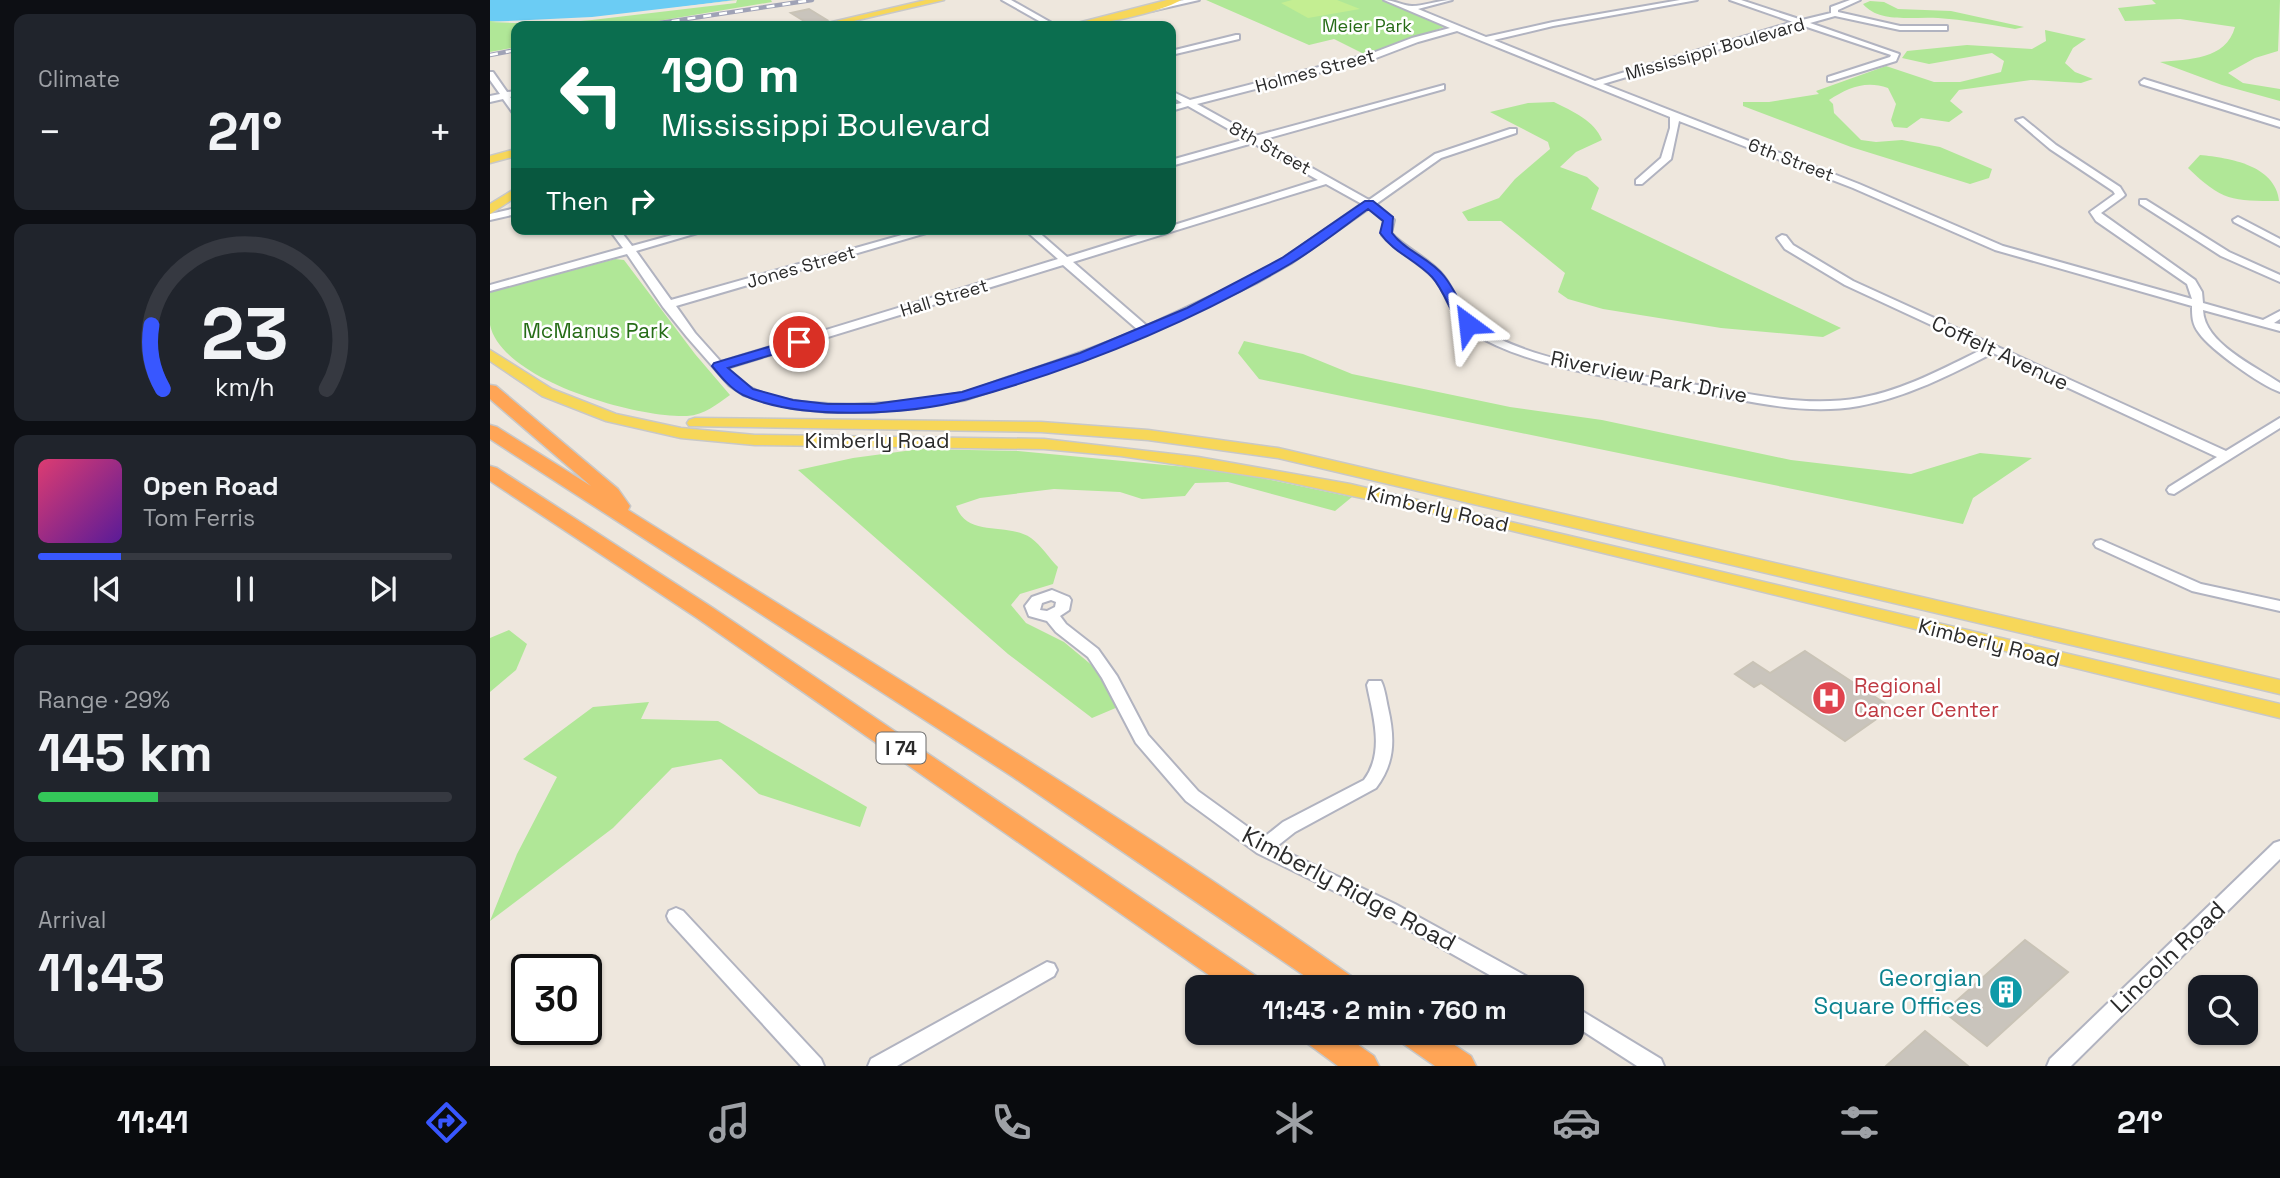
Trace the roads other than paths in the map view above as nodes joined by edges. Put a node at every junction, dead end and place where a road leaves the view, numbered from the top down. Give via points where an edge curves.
1 (939, 0) edge
2 (1006, 0) edge
3 (1176, 0) edge
4 (1195, 0) edge
5 (1388, 0) edge
6 (1448, 0) edge
7 (1693, 0) edge
8 (1734, 0) edge
9 (1856, 0) edge
10 (1410, 9) junction
11 (1835, 14) junction
12 (1123, 15) junction
13 (843, 21) edge
14 (1044, 21) edge
15 (1095, 21) edge
16 (1802, 22) junction
17 (1457, 28) junction
18 (1944, 28) dead end
19 (1236, 37) dead end
20 (1485, 40) junction
21 (1176, 52) edge
22 (491, 79) edge
23 (1830, 79) dead end
24 (2144, 82) dead end
25 (1595, 84) junction
26 (1441, 87) dead end
27 (511, 94) edge
28 (505, 96) junction
29 (1176, 96) edge
30 (490, 99) edge
31 (1190, 103) junction
32 (511, 104) edge
33 (1176, 107) edge
34 (1674, 116) junction
35 (2020, 120) dead end
36 (2280, 124) edge
37 (1513, 131) dead end
38 (1254, 139) junction
39 (511, 146) edge
40 (490, 152) edge
41 (511, 154) edge
42 (490, 160) edge
43 (1176, 162) edge
44 (1327, 180) junction
45 (1639, 182) dead end
46 (511, 195) edge
47 (2143, 202) dead end
48 (1369, 204) junction
49 (490, 210) edge
50 (511, 212) edge
51 (490, 217) edge
52 (2238, 220) dead end
53 (1176, 227) edge
54 (618, 235) edge
55 (683, 235) edge
56 (914, 235) edge
57 (1036, 235) edge
58 (1150, 235) edge
59 (1782, 238) dead end
60 (2280, 243) edge
61 (627, 250) junction
62 (1066, 261) junction
63 (2280, 279) edge
64 (490, 288) edge
65 (667, 305) junction
66 (2198, 306) junction
67 (2280, 314) edge
68 (2264, 324) junction
69 (2280, 328) edge
70 (1146, 331) junction
71 (1992, 349) junction
72 (490, 354) edge
73 (719, 366) junction
74 (2280, 388) edge
75 (490, 390) edge
76 (582, 407) junction
77 (2280, 422) edge
78 (490, 431) edge
79 (2226, 456) junction
80 (490, 472) edge
81 (490, 487) edge
82 (2174, 490) dead end
83 (551, 511) junction
84 (631, 522) junction
85 (2101, 544) dead end
86 (2280, 606) edge
87 (1051, 615) dead end
88 (1375, 685) dead end
89 (2280, 687) edge
90 (2280, 711) edge
91 (1264, 848) junction
92 (2280, 848) edge
93 (676, 916) dead end
94 (1047, 970) dead end
95 (1232, 975) edge
96 (1327, 975) edge
97 (1506, 975) edge
98 (1584, 1022) edge
99 (1333, 1045) edge
100 (1429, 1045) edge
101 (814, 1066) edge
102 (878, 1066) edge
103 (1363, 1066) edge
104 (1460, 1066) edge
105 (1654, 1066) edge
106 (2057, 1066) edge

1 - 13 main road
2 - 14 street
3 - 12 main road
4 - 12 street
5 - 10 street, 6th Street
6 - 10 street
7 - 20 street via 1553,23
8 - 16 street
9 - 11 street via 1834,9
10 - 17 street, 6th Street
11 - 16 street, Mississippi Boulevard
11 - 18 street via 1900,28
12 - 15 main road
16 - 23 street via 1894,52 1891,60
16 - 25 street, Mississippi Boulevard
17 - 20 street, 6th Street
17 - 31 street, Holmes Street via 1373,56
19 - 21 street
20 - 25 street, 6th Street
22 - 28 street
24 - 36 street
25 - 34 street, 6th Street
26 - 38 street
27 - 28 street
28 - 30 street
28 - 32 street
29 - 31 street, 8th Street
31 - 33 street, Holmes Street
31 - 38 street, 8th Street
34 - 45 street via 1676,126 1665,159
34 - 66 street, 6th Street via 1857,186 1999,248
35 - 66 street via 2117,189 2120,195 2095,212 2191,282
37 - 48 street via 1438,156
38 - 43 street
38 - 44 street, 8th Street
39 - 40 main road
41 - 42 main road
44 - 48 street, 8th Street
44 - 53 street, Hall Street
46 - 49 main road
47 - 63 street via 2225,254
48 - 70 street via 1252,281
48 - 71 street, Riverview Park Drive via 1389,220 1386,233 1392,241 1439,278 1472,328 1525,351 1576,364 1756,399 1857,403 1918,384
50 - 51 street
52 - 60 street
54 - 61 street
55 - 61 street
56 - 65 street, Jones Street
57 - 62 street
58 - 62 street, Hall Street
59 - 71 street, Coffelt Avenue via 1789,247 1849,283
61 - 64 street
61 - 65 street
62 - 70 street
62 - 73 street, Hall Street
65 - 73 street
66 - 68 street, 6th Street
66 - 74 street via 2198,323 2204,332
67 - 68 street
68 - 69 street, 6th Street
70 - 73 street via 964,396 874,408 828,408 762,397 740,387
71 - 79 street, Coffelt Avenue
72 - 76 main road, Kimberly Road via 537,387
75 - 84 highway via 611,494
76 - 89 main road, Kimberly Road via 735,425 1053,427 1265,451
76 - 90 main road, Kimberly Road via 636,424 717,437 789,442 1044,443 1264,471 1520,527
77 - 79 street
78 - 84 highway, I 74
79 - 82 street
80 - 83 highway, I 74
81 - 83 highway
83 - 95 highway, I 74
84 - 96 highway, I 74 via 1022,770
85 - 86 street via 2197,588
87 - 91 street, Kimberly Ridge Road via 1093,653 1142,739 1169,772 1192,796
88 - 91 street via 1385,736 1380,774 1370,784 1289,827
91 - 97 street, Kimberly Ridge Road
92 - 106 street, Lincoln Road
93 - 101 street
94 - 102 street
98 - 105 street
99 - 103 highway
100 - 104 highway

